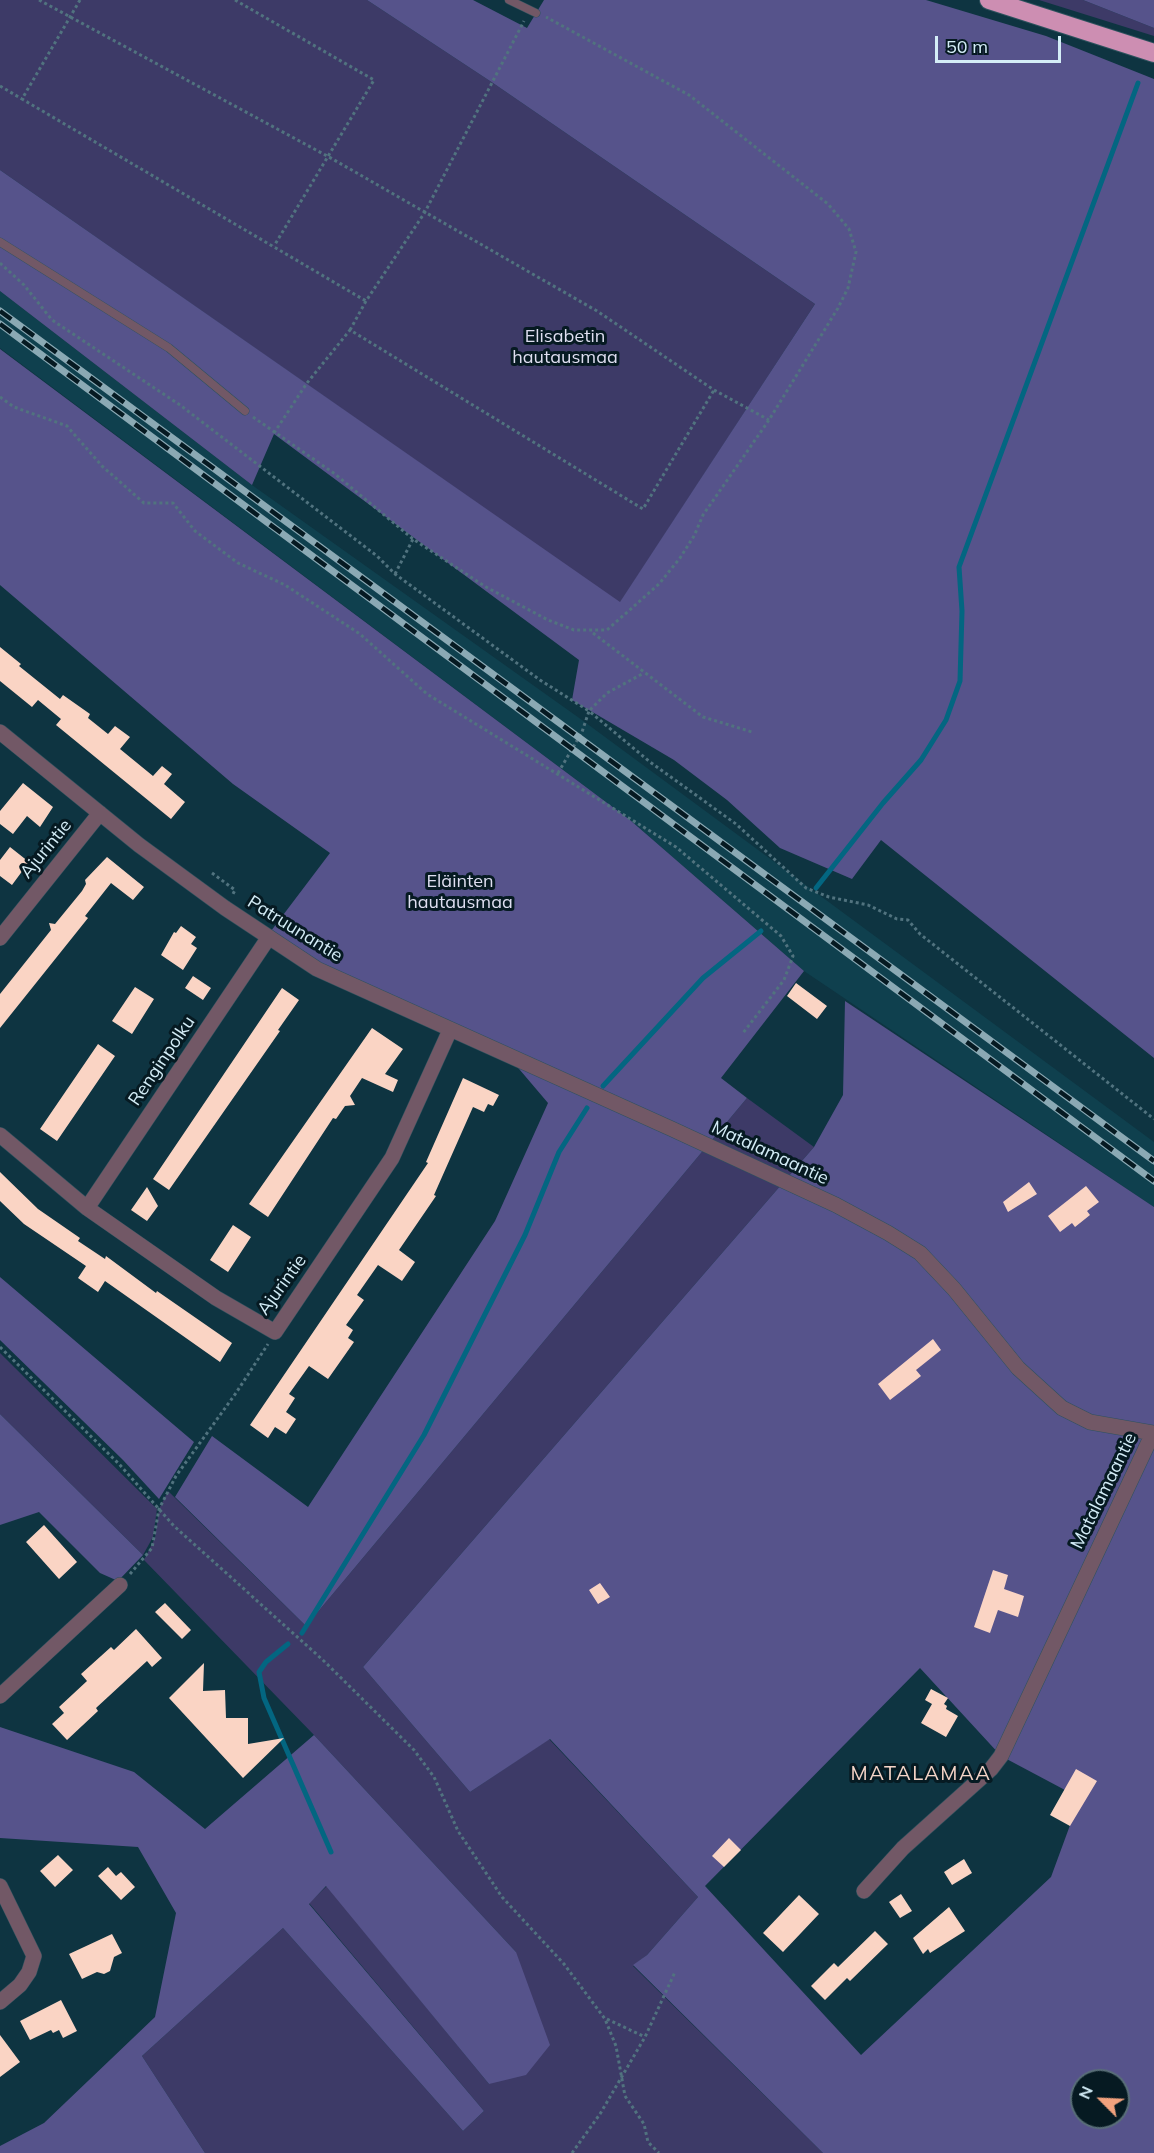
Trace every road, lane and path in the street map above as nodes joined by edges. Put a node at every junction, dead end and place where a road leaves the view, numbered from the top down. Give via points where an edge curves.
1 (39, 0) edge
2 (80, 0) edge
3 (235, 0) edge
4 (509, 0) edge
5 (989, 0) edge
6 (533, 11) junction
7 (70, 18) junction
8 (1154, 53) edge
9 (0, 86) edge
10 (22, 99) junction
11 (329, 157) junction
12 (425, 212) junction
13 (0, 242) edge
14 (274, 246) junction
15 (0, 263) edge
16 (366, 301) junction
17 (350, 330) junction
18 (714, 390) junction
19 (0, 397) edge
20 (245, 411) joint
21 (769, 420) junction
22 (274, 433) junction
23 (413, 539) junction
24 (395, 574) junction
25 (591, 632) junction
26 (644, 673) junction
27 (589, 711) junction
28 (0, 732) edge
29 (752, 732) dead end
30 (557, 774) junction
31 (100, 813) junction
32 (269, 937) junction
33 (0, 938) edge
34 (450, 1030) junction
35 (743, 1033) dead end
36 (1154, 1119) edge
37 (672, 1129) joint
38 (0, 1135) edge
39 (87, 1208) junction
40 (275, 1332) junction
41 (0, 1347) edge
42 (1153, 1432) edge
43 (159, 1509) junction
44 (120, 1585) joint
45 (0, 1696) edge
46 (0, 1886) edge
47 (864, 1891) dead end
48 (675, 1972) dead end
49 (0, 2002) edge
50 (605, 2019) junction
51 (645, 2037) junction
52 (621, 2079) junction
53 (572, 2153) edge
54 (659, 2153) edge

1 - 7 path
2 - 7 path
3 - 11 path via 374,80
4 - 6 lane
5 - 8 highway
6 - 12 path
6 - 21 path via 689,95 793,174 828,204 849,229 856,252 848,288
7 - 10 path
7 - 11 path
9 - 10 path
10 - 14 path
11 - 12 path
11 - 14 path
12 - 16 path
12 - 18 path via 597,311
13 - 20 lane via 169,348
14 - 16 path
15 - 24 path via 24,285 51,320 180,405
16 - 17 path
17 - 18 path via 643,509
17 - 22 path via 307,383
18 - 21 path
19 - 30 path via 67,426 102,466 144,503 173,503 195,531 238,563 285,585 350,628 427,694
20 - 22 path
21 - 25 path via 659,584 607,630
22 - 23 path via 335,474
23 - 24 path
23 - 25 path via 486,587 538,615 574,630
24 - 27 path via 514,663
25 - 26 path
26 - 27 path via 607,693
26 - 29 path via 704,717
27 - 30 path via 582,732
27 - 36 path via 650,762 736,824 806,888 908,920 929,941
28 - 31 street, Patruunantie
30 - 35 path via 676,847 781,936 793,956 784,980
31 - 32 street, Patruunantie
31 - 33 street, Ajurintie
32 - 34 street, Patruunantie via 317,969
32 - 39 street, Renginpolku
34 - 37 street, Patruunantie
34 - 40 street, Ajurintie via 392,1158
37 - 42 street, Matalamaantie via 836,1205 920,1253 1018,1368 1062,1408 1090,1422
38 - 39 street, Ajurintie
39 - 40 street, Ajurintie via 216,1298
40 - 43 path via 176,1476
41 - 43 path
42 - 47 street, Matalamaantie via 1001,1756 992,1769 903,1848
43 - 44 path via 152,1548
43 - 50 path via 409,1745 434,1777 458,1831 502,1898 564,1964
44 - 45 street
46 - 49 street via 34,1956 20,1985
48 - 51 path
50 - 51 path
50 - 52 path via 616,2046
51 - 52 path
52 - 53 path
52 - 54 path via 626,2096 644,2124 648,2142

